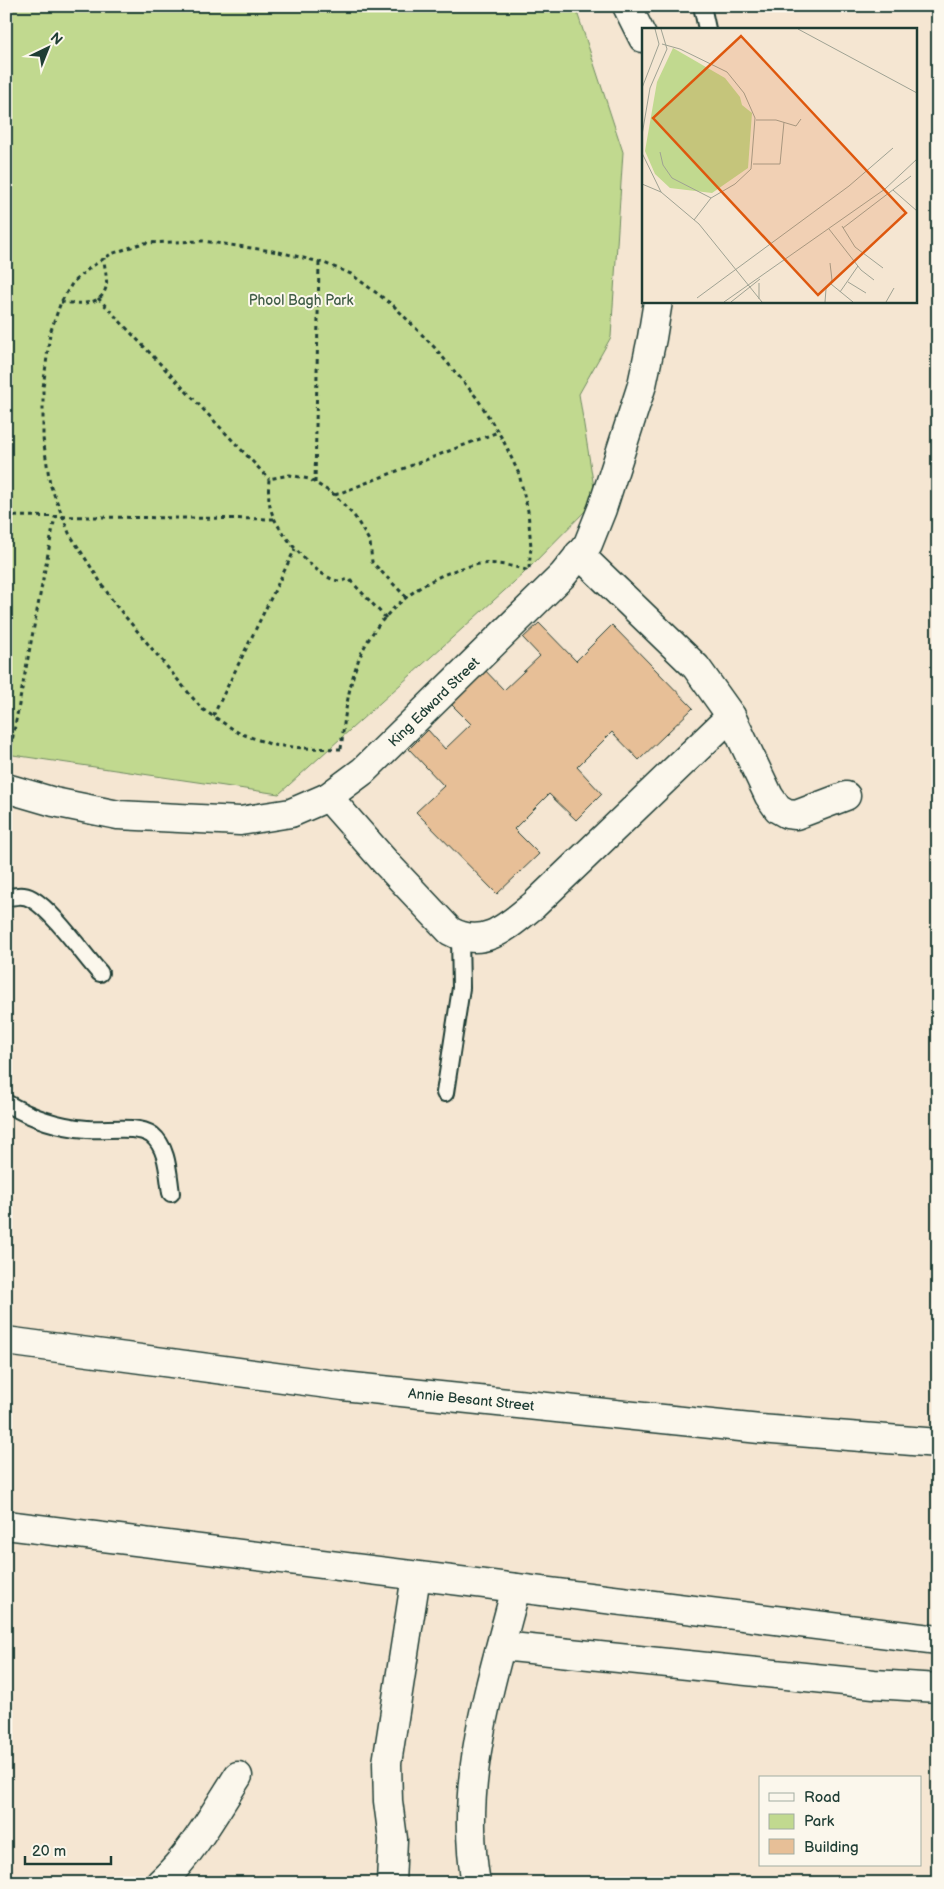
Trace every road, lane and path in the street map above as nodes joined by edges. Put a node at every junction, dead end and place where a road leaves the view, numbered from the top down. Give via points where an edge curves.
1 (627, 6) edge
2 (702, 6) edge
3 (707, 28) edge
4 (642, 36) edge
5 (104, 258) junction
6 (319, 262) junction
7 (98, 298) junction
8 (60, 302) junction
9 (658, 302) edge
10 (498, 432) junction
11 (269, 479) junction
12 (316, 483) junction
13 (335, 495) junction
14 (6, 516) edge
15 (54, 517) junction
16 (63, 517) junction
17 (274, 519) junction
18 (294, 548) junction
19 (579, 554) junction
20 (528, 571) junction
21 (558, 580) junction
22 (407, 598) junction
23 (386, 618) junction
24 (213, 716) junction
25 (731, 716) junction
26 (342, 749) junction
27 (6, 769) edge
28 (6, 788) edge
29 (337, 791) junction
30 (846, 796) dead end
31 (6, 898) edge
32 (460, 937) junction
33 (100, 974) dead end
34 (445, 1093) dead end
35 (6, 1103) edge
36 (171, 1193) dead end
37 (6, 1341) edge
38 (938, 1443) edge
39 (6, 1525) edge
40 (416, 1576) junction
41 (516, 1588) junction
42 (938, 1640) edge
43 (501, 1646) junction
44 (938, 1688) edge
45 (238, 1776) dead end
46 (160, 1883) edge
47 (391, 1883) edge
48 (476, 1883) edge

1 - 4 street
2 - 3 lane
5 - 6 path via 143,243 203,241 279,252
5 - 7 path via 106,286
5 - 8 path via 73,282
6 - 10 path via 351,274 394,306 471,391
6 - 12 path
7 - 8 path via 82,304
7 - 11 path
8 - 16 path via 50,333 43,418 50,484
9 - 19 street, King Edward Street via 642,385 618,463 588,544
10 - 13 path
10 - 20 path via 518,474 528,511 531,547
11 - 12 path via 290,475
11 - 17 path via 268,495
12 - 13 path
13 - 22 path via 355,517 370,542 372,562
14 - 15 path
15 - 16 path
15 - 27 path
16 - 17 path
16 - 24 path via 69,533 114,603 202,709
17 - 18 path
18 - 23 path via 324,574 341,581 349,579
18 - 24 path
19 - 21 street, King Edward Street
19 - 25 street via 696,667
20 - 21 path
20 - 22 path via 481,564 445,574
21 - 29 street, King Edward Street via 363,771
22 - 23 path
23 - 26 path via 362,652 352,679
24 - 26 path via 239,733 273,745
25 - 30 street via 778,809 796,815
25 - 32 street via 504,930 472,939
26 - 29 path
28 - 29 street, King Edward Street via 118,815 240,821 291,813
29 - 32 street via 387,864 439,921
31 - 33 lane via 19,895 32,899 47,911
32 - 34 lane via 461,988
35 - 36 lane via 55,1124 87,1129 138,1130 151,1135 165,1158
37 - 38 street, Annie Besant Street via 343,1386 760,1429
39 - 40 street
40 - 41 street
40 - 47 street via 388,1763 393,1840
41 - 42 street
41 - 43 street
43 - 44 street
43 - 48 street via 485,1703 475,1759 472,1814
45 - 46 street via 200,1834

